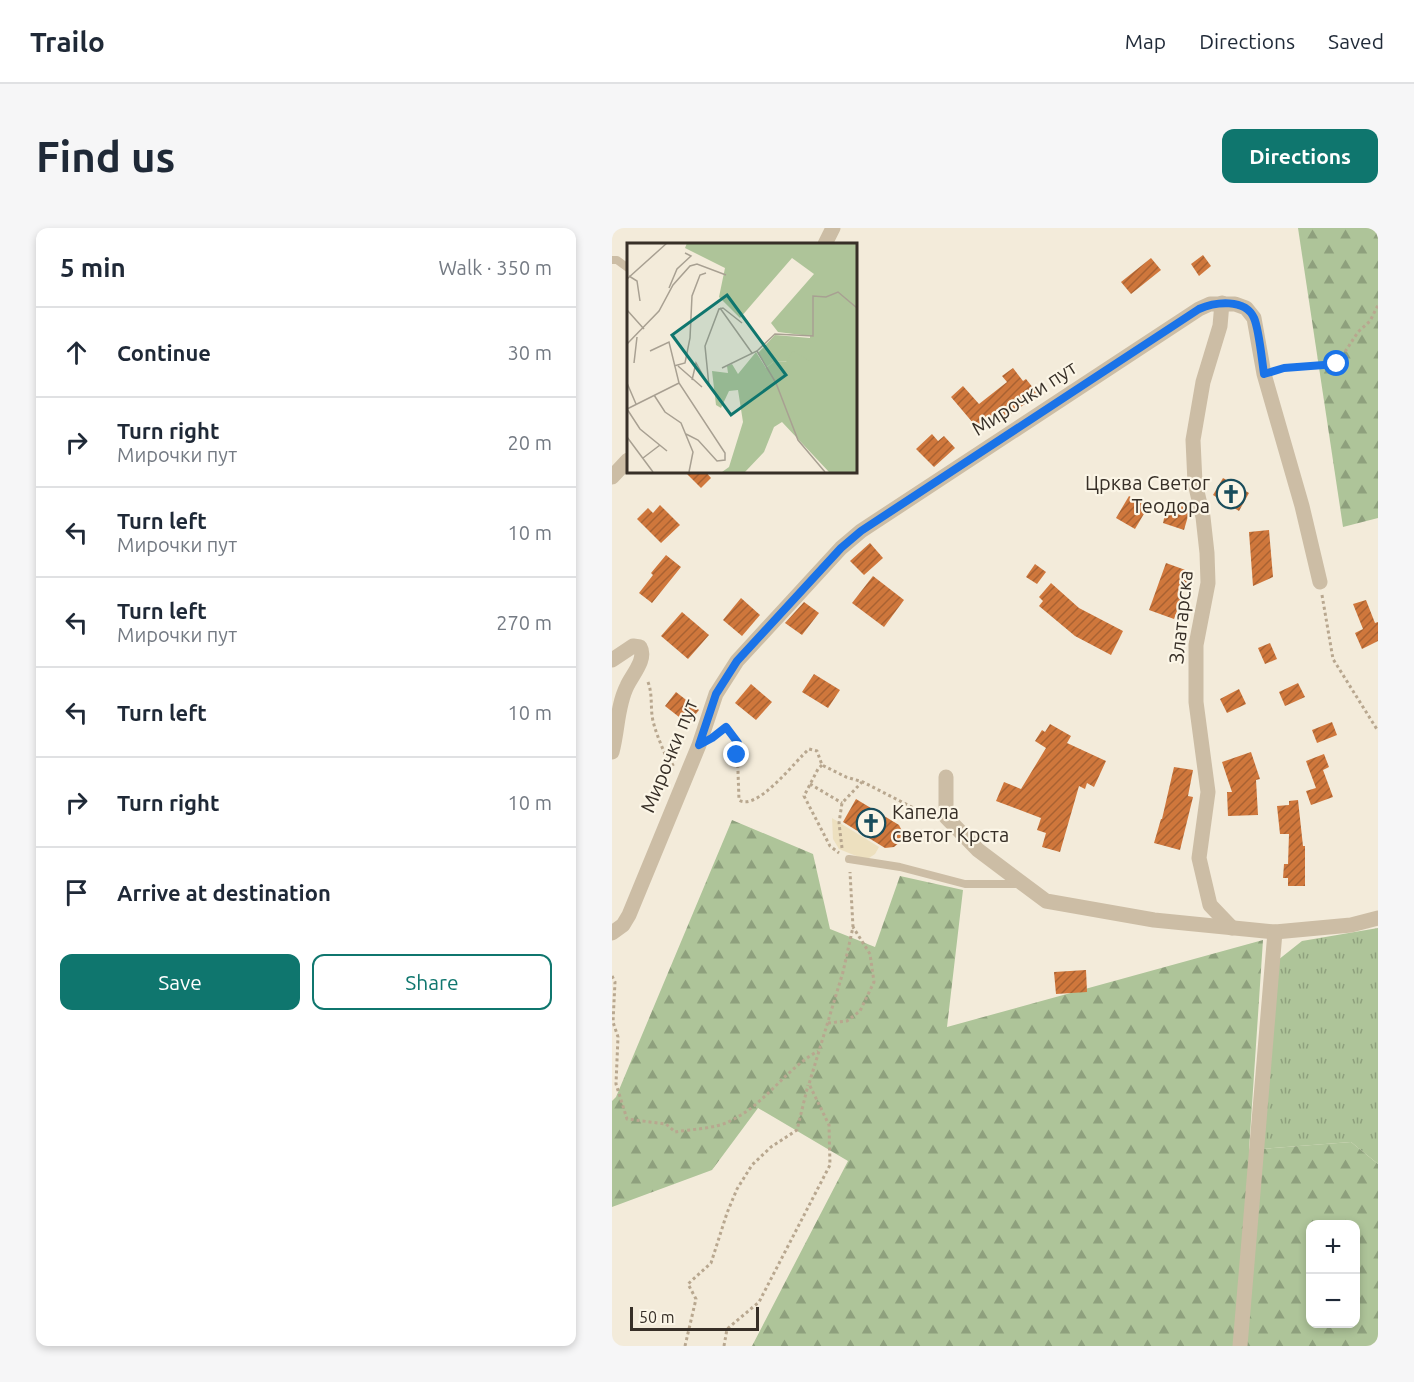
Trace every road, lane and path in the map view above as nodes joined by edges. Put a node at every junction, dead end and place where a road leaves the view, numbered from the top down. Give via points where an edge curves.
1 (833, 228) edge
2 (826, 243) edge
3 (612, 260) edge
4 (627, 267) edge
5 (1222, 303) junction
6 (1378, 304) edge
7 (1264, 374) junction
8 (627, 461) edge
9 (612, 477) edge
10 (1320, 582) joint
11 (612, 660) edge
12 (639, 664) junction
13 (1378, 731) edge
14 (699, 745) junction
15 (612, 752) edge
16 (822, 765) junction
17 (946, 777) dead end
18 (862, 782) junction
19 (810, 784) junction
20 (842, 802) junction
21 (955, 827) junction
22 (849, 859) joint
23 (1022, 884) junction
24 (1378, 918) edge
25 (853, 927) junction
26 (1232, 928) junction
27 (1275, 932) junction
28 (612, 933) edge
29 (612, 976) edge
30 (828, 1023) junction
31 (819, 1051) junction
32 (809, 1084) junction
33 (685, 1346) edge
34 (724, 1346) edge
35 (1240, 1346) edge

1 - 2 street
3 - 4 lane
5 - 7 street via 1246,308 1254,318
5 - 14 street, Мирочки пут via 1210,304 1190,315 861,531 737,661 716,694
5 - 26 street, Златарска via 1193,440 1208,583 1197,645 1196,702 1208,792 1199,858 1210,905
6 - 7 path via 1337,364 1284,368
7 - 10 street
8 - 9 street
10 - 13 path via 1333,659
11 - 12 street via 636,645 642,651
12 - 14 path via 651,689 652,718 670,766
12 - 15 street via 621,701
14 - 16 path via 726,727 733,734 738,743 740,800 744,803 781,781 809,749 818,751
14 - 28 street, Мирочки пут via 629,915
16 - 18 path
16 - 19 path
17 - 21 street via 946,817
18 - 20 path
18 - 21 path
19 - 20 path
19 - 20 path via 804,796 830,846 844,856 839,823
21 - 23 street
22 - 23 lane via 965,884
22 - 25 path
23 - 26 street via 1046,901 1154,920
24 - 27 street via 1351,925
25 - 30 path
25 - 30 path via 870,954 874,982 860,1011 847,1021
26 - 27 street
27 - 35 street
29 - 31 path via 613,1022 618,1037 616,1084 627,1119 666,1124 675,1132 728,1122 752,1108 801,1060
30 - 31 path
31 - 32 path
32 - 33 path via 797,1130 752,1165 736,1189 711,1263 688,1284 696,1299
32 - 34 path via 829,1125 830,1165 759,1302 727,1329

